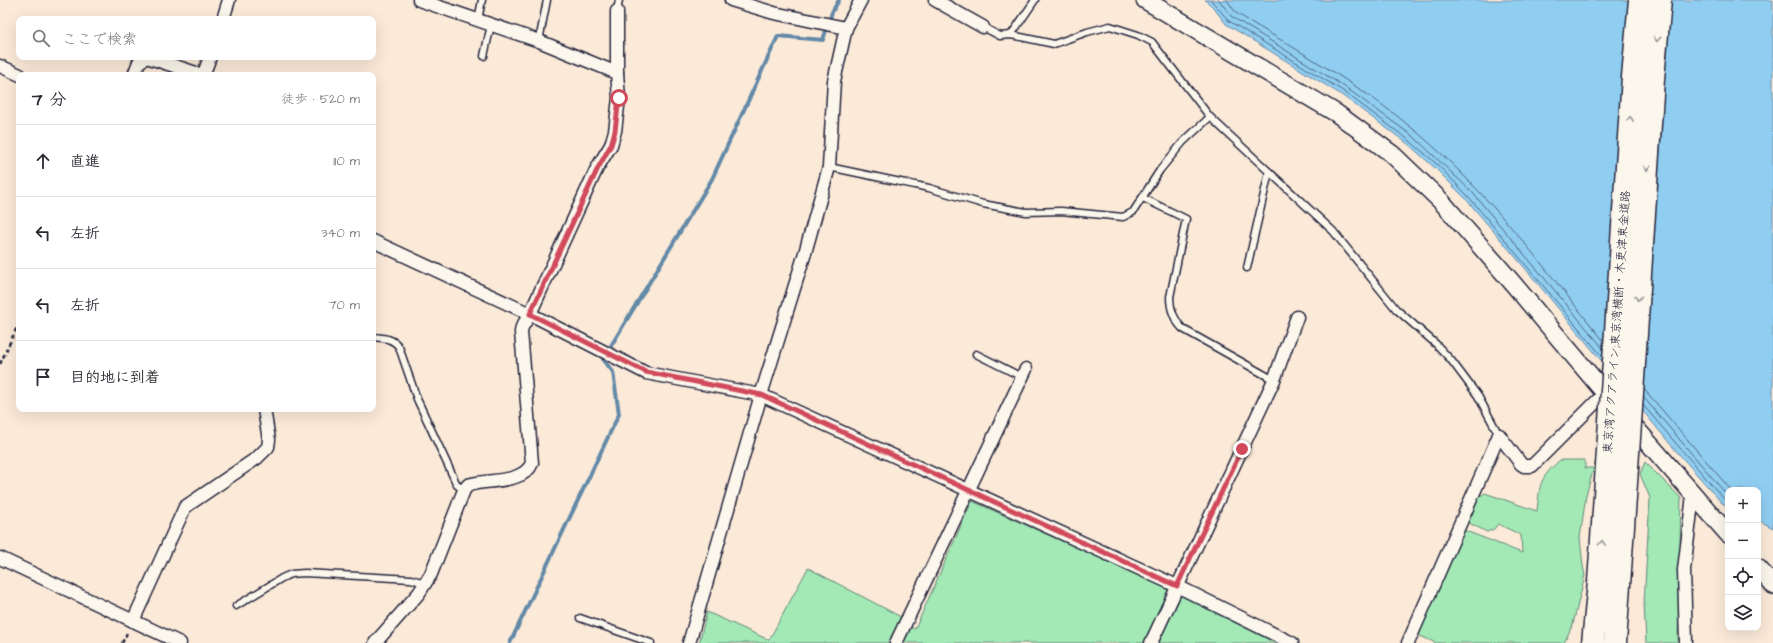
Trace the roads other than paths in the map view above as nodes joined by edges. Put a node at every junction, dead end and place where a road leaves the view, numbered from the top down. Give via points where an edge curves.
1 (229, 0) edge
2 (419, 0) edge
3 (482, 0) edge
4 (546, 0) edge
5 (731, 0) edge
6 (861, 0) edge
7 (935, 0) edge
8 (1035, 0) edge
9 (1145, 0) edge
10 (1640, 0) edge
11 (1660, 0) edge
12 (618, 5) edge
13 (224, 16) edge
14 (478, 20) junction
15 (491, 25) junction
16 (983, 27) joint
17 (846, 28) junction
18 (1011, 35) junction
19 (539, 41) junction
20 (484, 56) dead end
21 (142, 60) edge
22 (156, 60) edge
23 (209, 60) edge
24 (0, 66) edge
25 (135, 72) edge
26 (193, 72) edge
27 (204, 72) edge
28 (16, 73) edge
29 (616, 74) junction
30 (1210, 117) junction
31 (829, 167) junction
32 (1268, 172) junction
33 (1143, 198) junction
34 (376, 242) edge
35 (1247, 268) dead end
36 (530, 314) junction
37 (1297, 316) dead end
38 (376, 337) edge
39 (976, 354) dead end
40 (1024, 373) joint
41 (1274, 380) junction
42 (1604, 393) junction
43 (762, 395) junction
44 (264, 412) edge
45 (1499, 435) junction
46 (1617, 467) junction
47 (464, 490) junction
48 (968, 490) junction
49 (1693, 495) junction
50 (1725, 531) edge
51 (0, 558) edge
52 (1761, 571) edge
53 (1610, 581) junction
54 (1773, 585) edge
55 (424, 586) junction
56 (1177, 586) junction
57 (236, 606) dead end
58 (580, 618) dead end
59 (133, 621) junction
60 (180, 643) edge
61 (375, 643) edge
62 (651, 643) edge
63 (689, 643) edge
64 (896, 643) edge
65 (1151, 643) edge
66 (1292, 643) edge
67 (1408, 643) edge
68 (1577, 643) edge
69 (1593, 643) edge
70 (1615, 643) edge
71 (1629, 643) edge
72 (1686, 643) edge

1 - 13 street
2 - 14 street
3 - 14 lane
4 - 19 lane
5 - 17 street via 774,13
6 - 17 street
7 - 16 street
8 - 18 lane
9 - 42 street via 1336,113 1392,154 1441,201
46 -> 10 highway, 東京湾アクアライン;東京湾横断・木更津東金道路, bridge via 1633,77
11 -> 46 highway, 東京湾アクアライン;東京湾横断・木更津東金道路, bridge
12 - 29 street
14 - 15 street
15 - 19 street
15 - 20 lane
16 - 18 lane via 1000,36
17 - 31 street via 834,81
18 - 30 lane via 1059,43 1110,26 1138,35 1152,42 1160,51
19 - 29 street
21 - 25 street
22 - 26 street
23 - 27 street
24 - 28 street
29 - 36 street via 619,98 611,145
30 - 32 lane
30 - 33 lane via 1183,142 1160,170
31 - 33 lane via 1026,212 1061,211 1123,217 1130,215
31 - 43 street
32 - 35 lane
32 - 45 lane via 1333,231 1396,308 1451,360 1478,396
33 - 41 lane via 1186,219 1170,297 1170,306 1177,323 1183,329
34 - 36 street
36 - 43 street via 646,372
36 - 47 street via 521,332 532,463 530,468 517,477 475,483 468,485
37 - 41 street
38 - 47 lane via 395,342 399,347 417,399 457,484
39 - 40 lane
40 - 48 street
41 - 56 street
42 - 45 street via 1532,466 1521,464
42 - 49 street
43 - 48 street
43 - 63 street
44 - 59 street via 268,446 257,458 185,507
45 - 67 street
46 - 53 highway, 東京湾アクアライン;東京湾横断・木更津東金道路
47 - 55 street
48 - 56 street
48 - 64 street
49 - 50 street
49 - 72 street via 1684,570
51 - 59 street
52 - 54 street
53 - 68 highway
53 - 69 highway, 東京湾アクアライン;東京湾横断・木更津東金道路
53 - 70 highway, 東京湾アクアライン;東京湾横断・木更津東金道路
53 - 71 highway
55 - 57 lane via 418,580 412,579 290,574
55 - 61 street
56 - 65 street
56 - 66 street
58 - 62 lane
59 - 60 street

